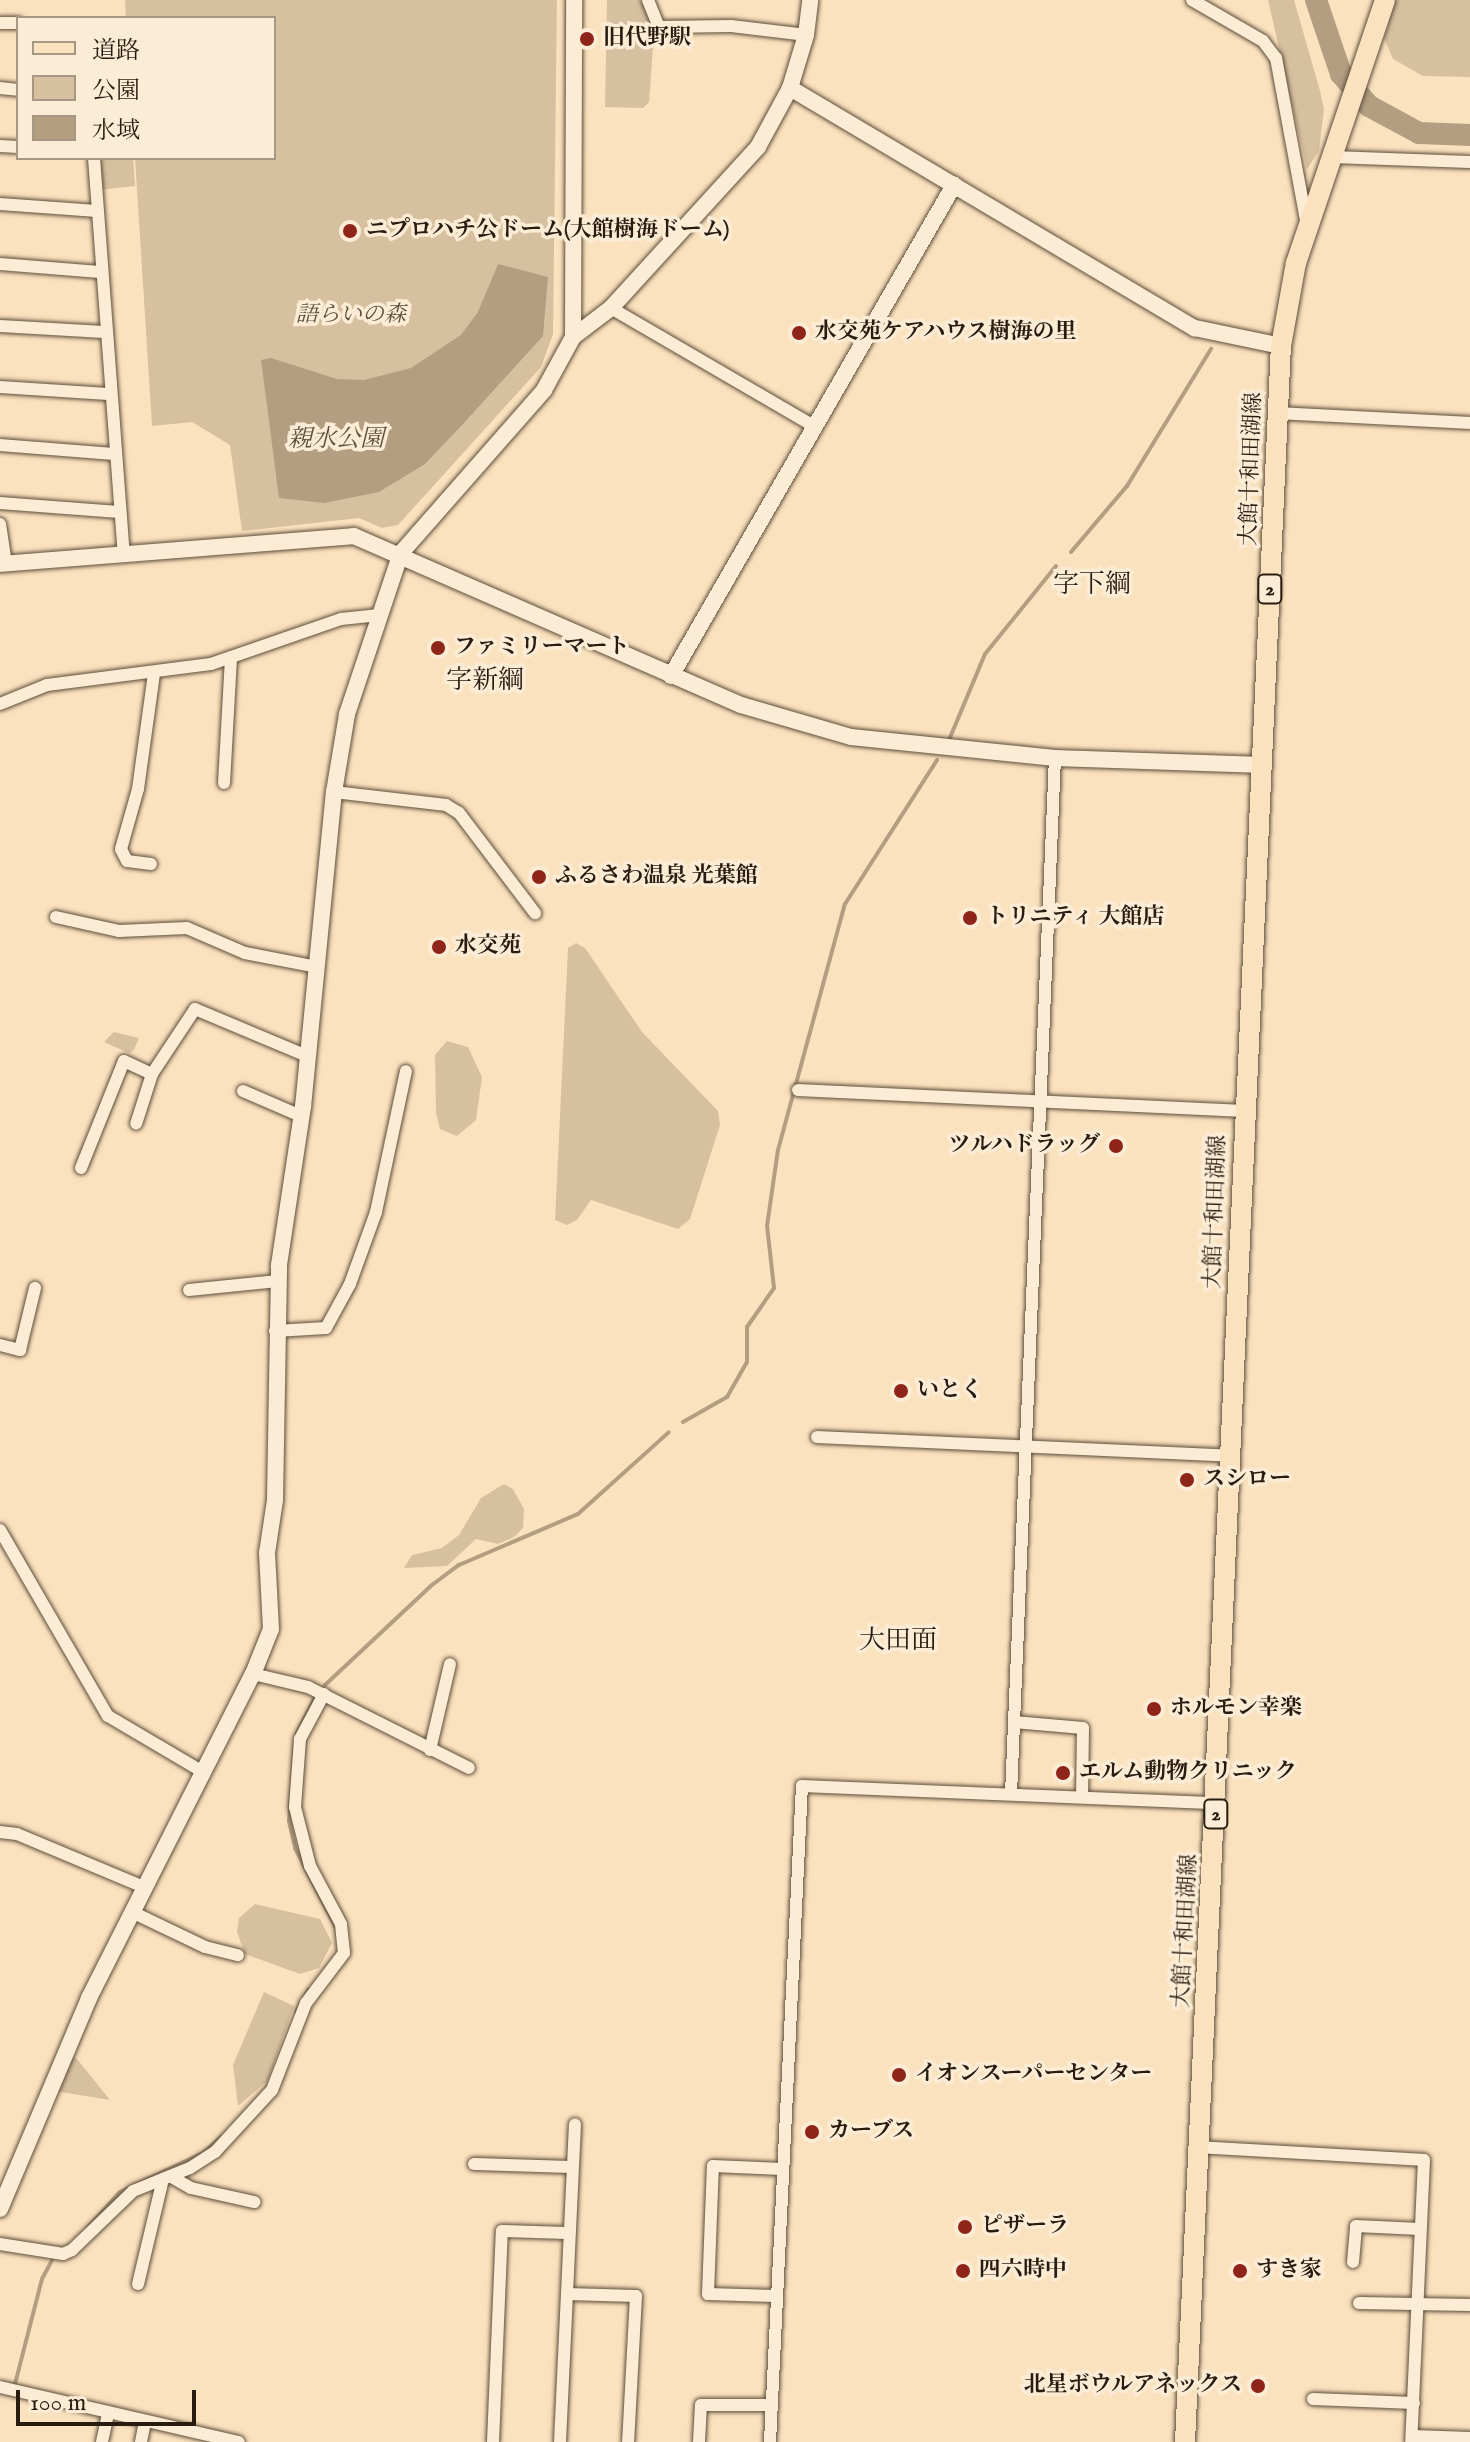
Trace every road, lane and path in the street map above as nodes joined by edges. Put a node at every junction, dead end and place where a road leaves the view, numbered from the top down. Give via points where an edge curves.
1 (574, 0) edge
2 (648, 0) edge
3 (810, 0) edge
4 (1192, 0) edge
5 (1385, 0) edge
6 (806, 35) junction
7 (790, 88) junction
8 (1332, 157) junction
9 (94, 160) edge
10 (1470, 162) edge
11 (954, 185) junction
12 (0, 204) edge
13 (97, 211) junction
14 (1307, 228) junction
15 (0, 264) edge
16 (100, 272) junction
17 (611, 308) junction
18 (0, 326) edge
19 (104, 332) junction
20 (573, 337) junction
21 (1281, 346) junction
22 (0, 387) edge
23 (108, 394) junction
24 (1278, 413) junction
25 (1470, 423) edge
26 (814, 426) junction
27 (0, 445) edge
28 (114, 454) junction
29 (0, 503) edge
30 (119, 512) junction
31 (0, 524) edge
32 (401, 553) junction
33 (124, 556) junction
34 (3, 564) edge
35 (377, 615) junction
36 (231, 657) junction
37 (154, 673) junction
38 (671, 676) junction
39 (0, 704) edge
40 (1055, 758) junction
41 (1263, 765) junction
42 (224, 783) dead end
43 (334, 792) junction
44 (151, 864) dead end
45 (535, 913) dead end
46 (56, 917) dead end
47 (317, 967) junction
48 (309, 1057) junction
49 (406, 1071) dead end
50 (152, 1074) junction
51 (798, 1090) dead end
52 (243, 1091) dead end
53 (1042, 1101) junction
54 (1244, 1111) junction
55 (301, 1116) junction
56 (136, 1124) dead end
57 (81, 1168) dead end
58 (278, 1281) junction
59 (35, 1288) dead end
60 (189, 1290) dead end
61 (275, 1331) junction
62 (0, 1345) edge
63 (817, 1437) dead end
64 (1026, 1447) junction
65 (1231, 1456) junction
66 (0, 1530) edge
67 (450, 1664) dead end
68 (253, 1674) junction
69 (324, 1694) junction
70 (1014, 1722) junction
71 (430, 1750) junction
72 (469, 1768) dead end
73 (203, 1772) junction
74 (1011, 1794) junction
75 (1082, 1797) junction
76 (1216, 1803) junction
77 (0, 1832) edge
78 (144, 1887) junction
79 (132, 1912) junction
80 (238, 1955) dead end
81 (575, 2124) dead end
82 (1198, 2147) junction
83 (474, 2164) dead end
84 (572, 2167) junction
85 (782, 2169) junction
86 (166, 2177) junction
87 (254, 2202) dead end
88 (0, 2209) edge
89 (1420, 2229) junction
90 (568, 2233) junction
91 (0, 2244) edge
92 (1353, 2262) dead end
93 (138, 2284) dead end
94 (567, 2294) junction
95 (775, 2296) junction
96 (1359, 2303) dead end
97 (1418, 2305) junction
98 (1470, 2305) edge
99 (0, 2387) edge
100 (1313, 2399) dead end
101 (1414, 2403) junction
102 (772, 2405) junction
103 (108, 2413) junction
104 (145, 2422) junction
105 (1470, 2438) edge
106 (214, 2439) edge
107 (1411, 2439) edge
108 (102, 2442) edge
109 (141, 2442) edge
110 (239, 2442) edge
111 (493, 2442) edge
112 (560, 2442) edge
113 (628, 2442) edge
114 (699, 2442) edge
115 (770, 2442) edge
116 (1185, 2442) edge

1 - 20 street
2 - 6 street via 659,27 731,26
3 - 6 street
4 - 14 street via 1263,41 1276,58
5 - 8 main road, 大館十和田湖線 / 2
6 - 7 street
7 - 11 street
7 - 17 street via 758,147
8 - 10 street
8 - 14 main road, 大館十和田湖線 / 2
9 - 13 street
11 - 21 street via 1195,328
11 - 26 street
12 - 13 street
13 - 16 street
14 - 21 main road, 大館十和田湖線 / 2
15 - 16 street
16 - 19 street
17 - 20 street
17 - 26 street
18 - 19 street
19 - 23 street
20 - 32 street via 544,390
21 - 24 main road, 大館十和田湖線 / 2
22 - 23 street
23 - 28 street
24 - 25 street
24 - 41 main road, 大館十和田湖線 / 2
26 - 38 street
27 - 28 street
28 - 30 street
29 - 30 street
30 - 33 street
31 - 34 street
32 - 33 street via 354,536
32 - 35 street
32 - 38 street
33 - 34 street
35 - 36 street via 341,619
35 - 43 street via 347,714
36 - 37 street
36 - 42 street
37 - 39 street via 47,685
37 - 44 street via 138,789 121,849 127,861
38 - 40 street via 741,705 851,737
40 - 41 street
40 - 53 street
41 - 54 main road, 大館十和田湖線 / 2
43 - 45 street via 446,805 459,813
43 - 47 street
46 - 47 street via 119,931 187,928 245,953
47 - 48 street
48 - 50 street via 195,1009
48 - 55 street
49 - 61 street via 376,1212 350,1284 326,1328
50 - 56 street
50 - 57 street via 124,1061
51 - 53 street
52 - 55 street
53 - 54 street
53 - 64 street
54 - 65 main road, 大館十和田湖線 / 2
55 - 58 street via 286,1188
58 - 60 street
58 - 61 street
59 - 62 street via 20,1350
61 - 68 street via 275,1500 267,1553 271,1629
63 - 64 street
64 - 65 street
64 - 70 street
65 - 76 main road, 大館十和田湖線 / 2
66 - 73 street via 108,1716
67 - 71 street
68 - 69 street
68 - 73 street
69 - 71 street
69 - 86 street via 300,1739 295,1807 310,1866 341,1924 344,1953 306,2003 272,2090 215,2152
70 - 74 street
70 - 75 street via 1074,1723 1083,1728
71 - 72 street
73 - 78 street
74 - 75 street
74 - 85 street via 802,1786
75 - 76 street
76 - 82 main road, 大館十和田湖線 / 2
77 - 78 street via 17,1834
78 - 79 street
79 - 80 street via 205,1947
79 - 88 street via 89,1998
81 - 84 street
82 - 89 street via 1424,2160
82 - 116 main road, 大館十和田湖線 / 2
83 - 84 street
84 - 90 street
85 - 95 street
85 - 95 street via 713,2166 708,2294
86 - 87 street
86 - 91 street via 133,2191 63,2254
86 - 93 street
89 - 92 street via 1356,2226
89 - 97 street
90 - 94 street
90 - 111 street via 502,2231
94 - 112 street
94 - 113 street via 636,2296
95 - 102 street
96 - 97 street
97 - 98 street
97 - 101 street
99 - 103 street
100 - 101 street
101 - 107 street
102 - 114 street via 701,2405
102 - 115 street
103 - 104 street
103 - 108 street
104 - 106 street
104 - 109 street
105 - 107 street
106 - 110 street

